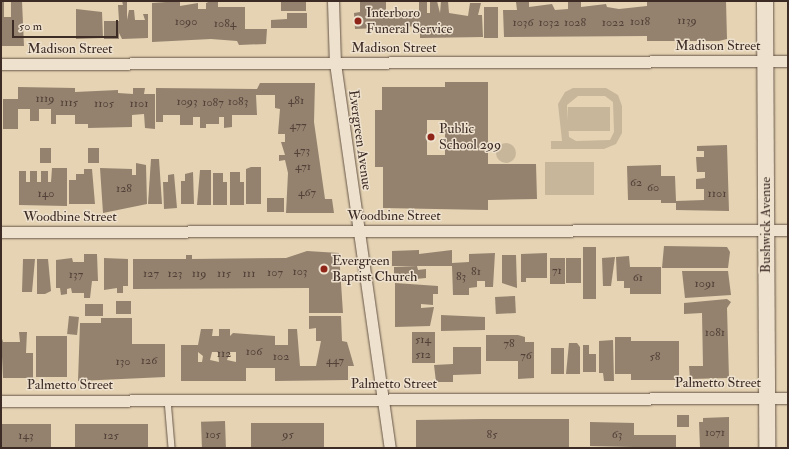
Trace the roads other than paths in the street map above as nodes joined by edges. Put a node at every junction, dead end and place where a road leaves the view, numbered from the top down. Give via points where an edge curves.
1 (333, 1) edge
2 (765, 1) edge
3 (765, 61) junction
4 (788, 61) edge
5 (335, 63) junction
6 (1, 64) edge
7 (765, 230) junction
8 (788, 230) edge
9 (358, 231) junction
10 (1, 232) edge
11 (767, 398) junction
12 (788, 398) edge
13 (382, 399) junction
14 (168, 400) junction
15 (1, 401) edge
16 (172, 448) edge
17 (390, 448) edge
18 (767, 448) edge

1 - 5 street, Evergreen Avenue
2 - 3 main road, Bushwick Avenue
3 - 4 street, Madison Street
3 - 5 street, Madison Street
3 - 7 main road, Bushwick Avenue
5 - 6 street, Madison Street
5 - 9 street, Evergreen Avenue
7 - 8 street, Woodbine Street
7 - 9 street, Woodbine Street
7 - 11 main road, Bushwick Avenue
9 - 10 street, Woodbine Street
9 - 13 street, Evergreen Avenue
11 - 12 street, Palmetto Street
11 - 13 street, Palmetto Street
11 - 18 main road, Bushwick Avenue
13 - 14 street, Palmetto Street
13 - 17 street, Evergreen Avenue
14 - 15 street, Palmetto Street
14 - 16 lane

